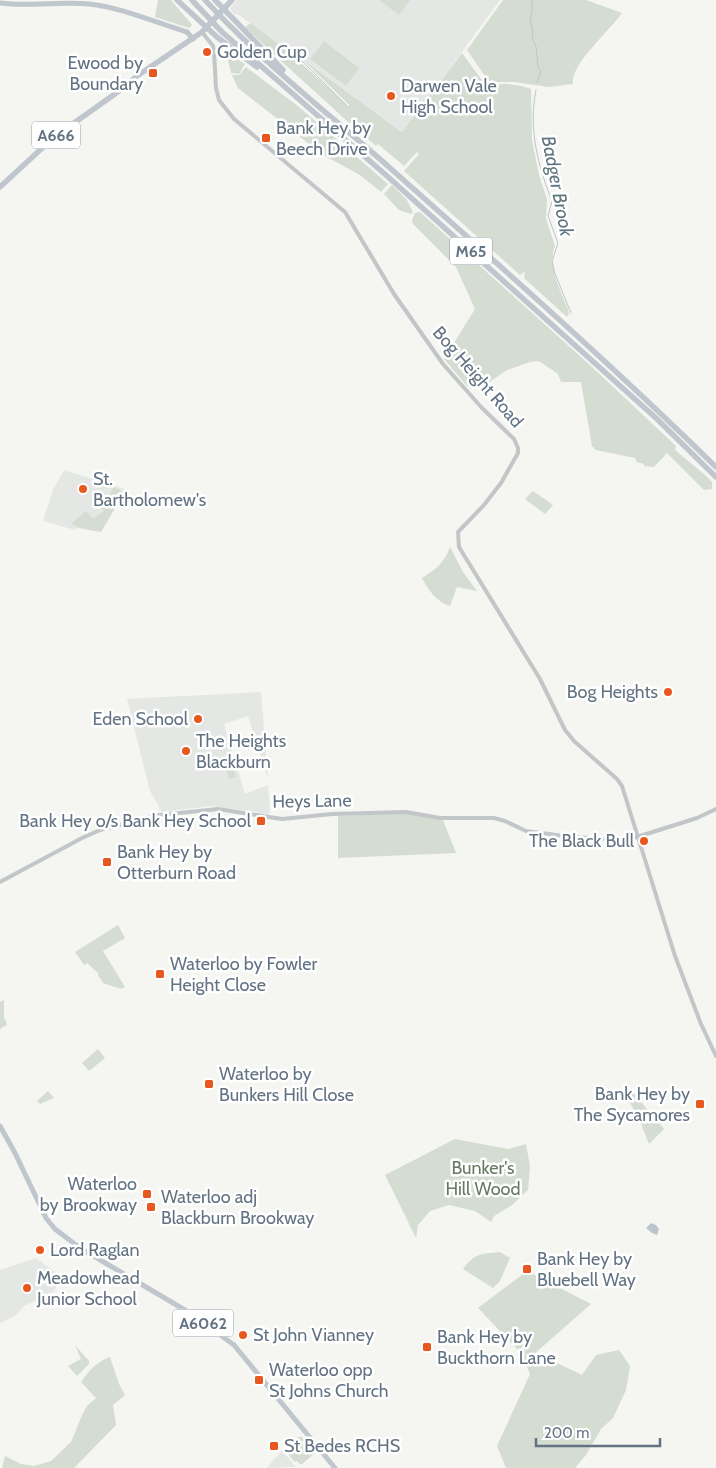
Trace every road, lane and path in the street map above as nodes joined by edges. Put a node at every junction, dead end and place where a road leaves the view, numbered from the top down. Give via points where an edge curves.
1 (177, 0) edge
2 (192, 0) edge
3 (205, 0) edge
4 (232, 0) edge
5 (0, 3) edge
6 (215, 4) edge
7 (202, 32) junction
8 (193, 39) junction
9 (306, 105) junction
10 (0, 188) edge
11 (716, 467) edge
12 (716, 477) edge
13 (716, 809) edge
14 (637, 836) junction
15 (0, 882) edge
16 (716, 1056) edge
17 (0, 1126) edge
18 (335, 1468) edge

1 - 9 highway via 217,37
2 - 9 highway, M65 via 222,32
3 - 6 highway, M65
4 - 7 highway, A666
5 - 8 main road via 90,4 187,32
6 - 11 highway, M65 via 316,103 654,406
7 - 8 highway, A666
7 - 14 street, Bog Height Road via 213,46 216,88 222,106 345,212 406,313 443,364 514,438 518,448 516,458 484,505 458,532 459,547 540,679 565,730 622,786
8 - 10 highway, A666 via 53,138
9 - 12 highway, M65 via 657,419
13 - 14 street, Heys Lane
14 - 15 street, Heys Lane via 612,840 572,837 526,831 494,818 440,818 406,812 282,819 218,809 160,815 100,830
14 - 16 street, Bog Height Road via 675,956
17 - 18 main road, A6062 via 55,1230 190,1313 234,1345

